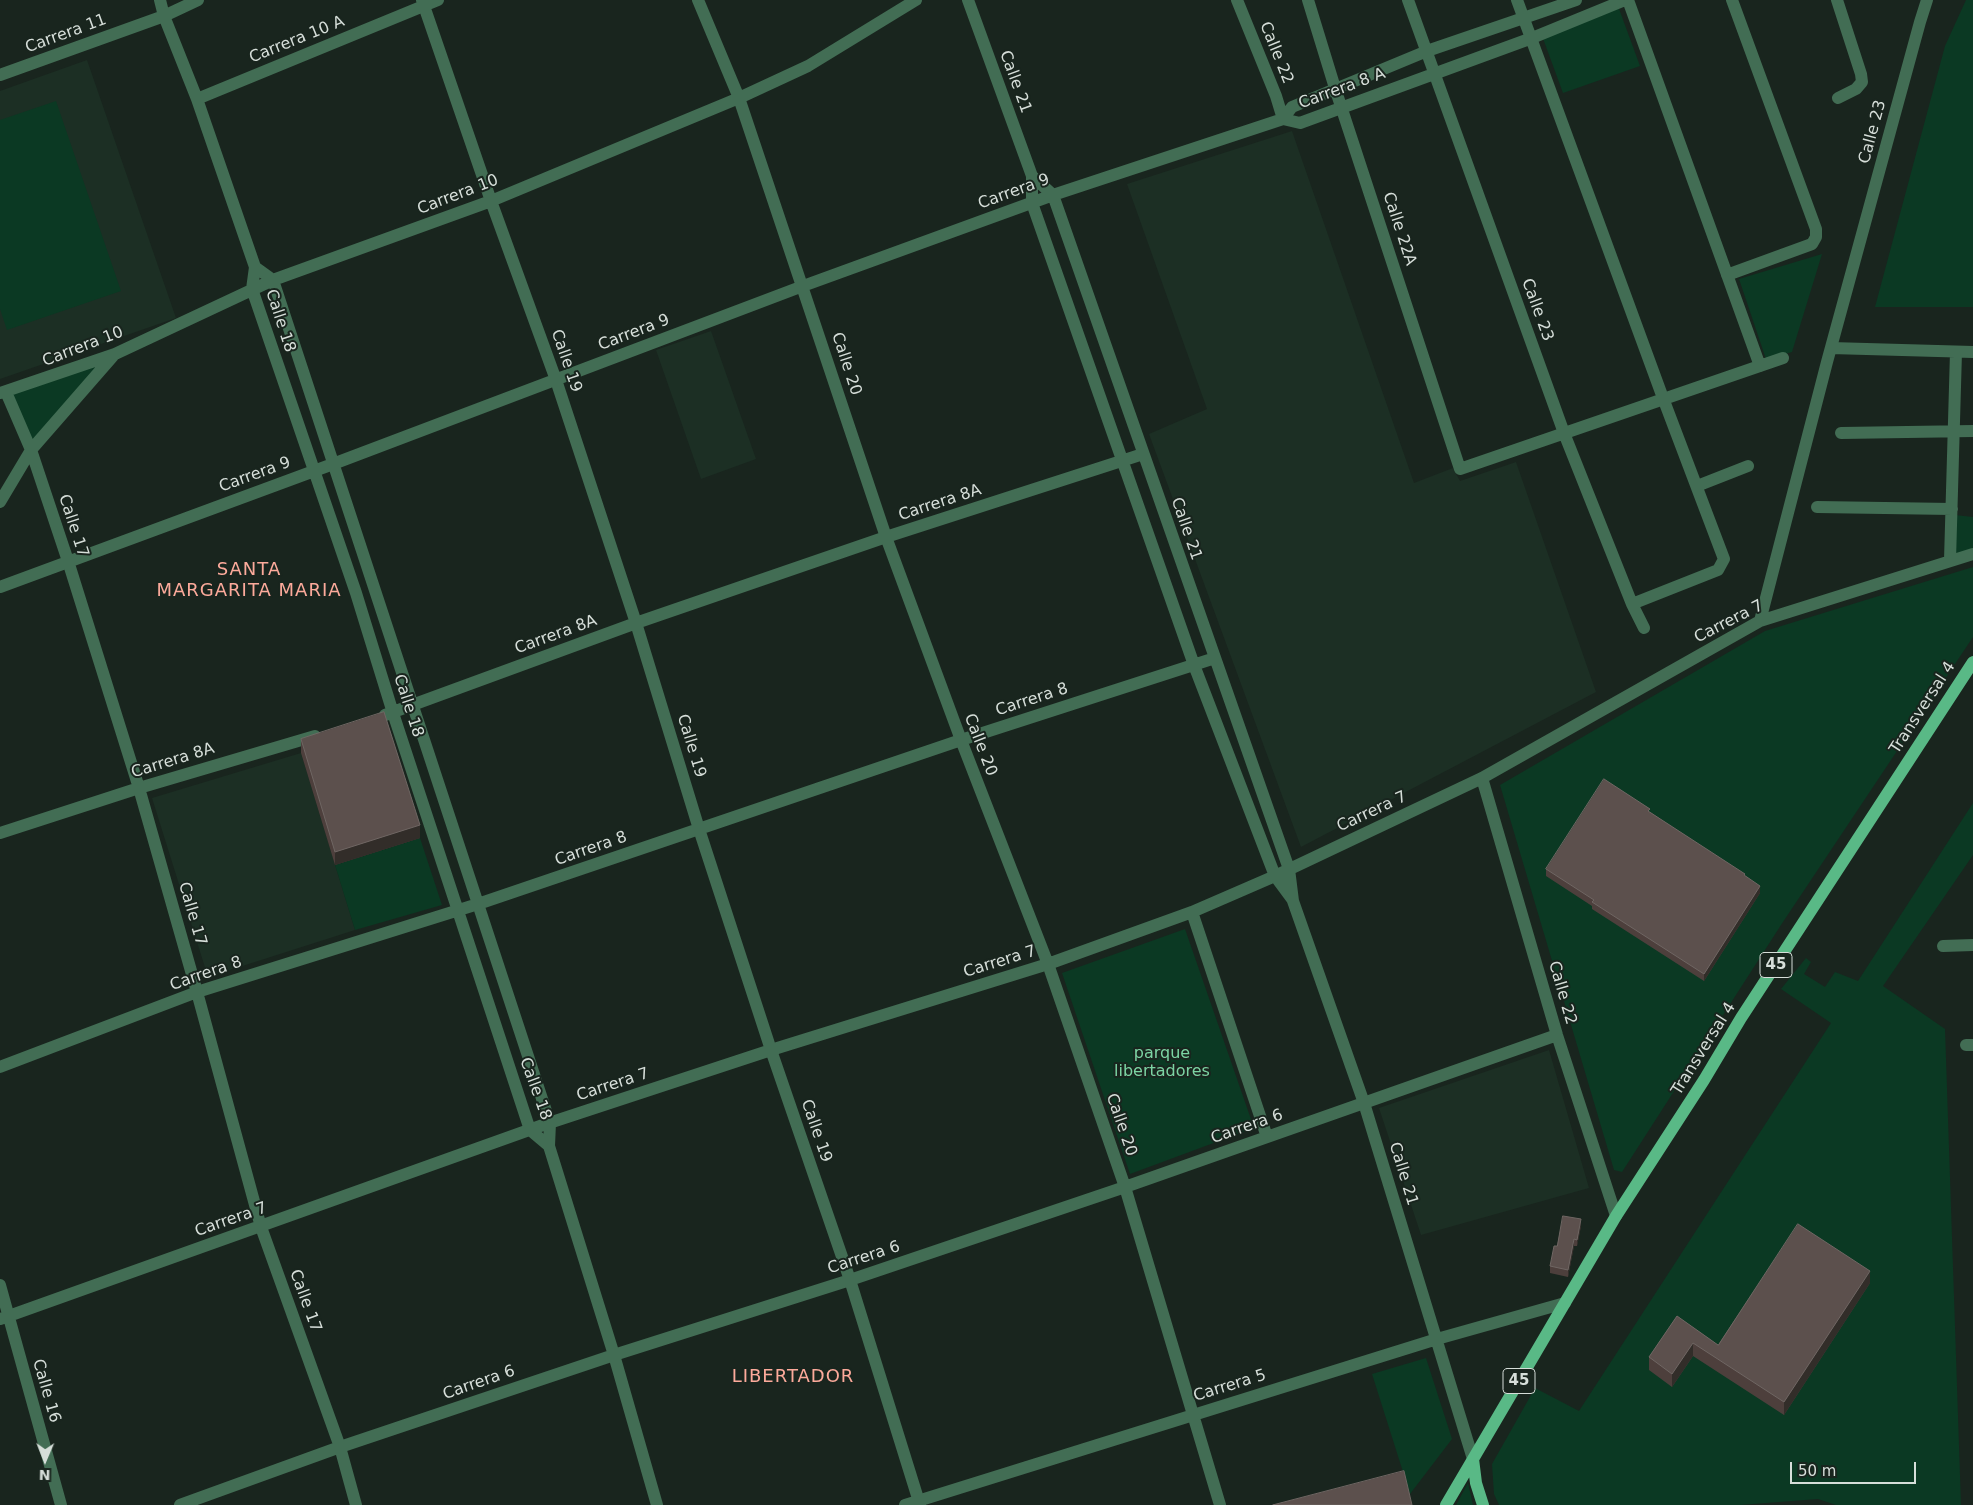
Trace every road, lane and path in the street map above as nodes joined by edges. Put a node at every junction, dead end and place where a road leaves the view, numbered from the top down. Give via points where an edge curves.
1 (160, 0) edge
2 (198, 0) edge
3 (438, 0) edge
4 (698, 0) edge
5 (916, 0) edge
6 (968, 0) edge
7 (1236, 0) edge
8 (1308, 0) edge
9 (1408, 0) edge
10 (1517, 0) edge
11 (1576, 0) edge
12 (1626, 0) edge
13 (1732, 0) edge
14 (1837, 0) edge
15 (1927, 0) edge
16 (423, 2) edge
17 (164, 16) junction
18 (1524, 19) junction
19 (1532, 38) junction
20 (1427, 50) junction
21 (1434, 72) junction
22 (0, 75) edge
23 (1335, 88) junction
24 (739, 98) junction
25 (1838, 98) dead end
26 (197, 99) junction
27 (1342, 108) junction
28 (1283, 119) junction
29 (1032, 176) junction
30 (1053, 195) junction
31 (491, 201) junction
32 (1032, 203) junction
33 (255, 267) junction
34 (1727, 275) junction
35 (273, 280) junction
36 (803, 286) junction
37 (252, 289) junction
38 (1831, 348) junction
39 (1956, 352) junction
40 (1973, 352) edge
41 (115, 354) junction
42 (1784, 358) dead end
43 (1760, 366) junction
44 (556, 380) junction
45 (3, 393) edge
46 (1663, 398) junction
47 (1953, 431) junction
48 (1973, 431) edge
49 (1564, 433) junction
50 (1841, 433) dead end
51 (31, 450) junction
52 (1143, 454) junction
53 (1122, 461) junction
54 (334, 464) junction
55 (1748, 466) dead end
56 (313, 472) junction
57 (1697, 486) junction
58 (0, 502) edge
59 (1817, 507) dead end
60 (1952, 509) junction
61 (886, 537) junction
62 (1973, 554) edge
63 (1950, 560) junction
64 (68, 561) junction
65 (0, 587) edge
66 (374, 587) junction
67 (356, 593) junction
68 (1632, 604) junction
69 (1760, 622) junction
70 (636, 623) junction
71 (1644, 628) dead end
72 (1215, 658) junction
73 (1973, 662) edge
74 (1194, 665) junction
75 (413, 705) junction
76 (393, 713) junction
77 (374, 718) edge
78 (327, 732) edge
79 (960, 740) junction
80 (1482, 778) junction
81 (139, 788) junction
82 (445, 808) junction
83 (426, 814) junction
84 (699, 829) junction
85 (0, 833) edge
86 (1290, 869) junction
87 (1275, 876) junction
88 (1293, 901) junction
89 (478, 904) junction
90 (458, 910) junction
91 (1192, 912) junction
92 (1973, 945) edge
93 (1943, 946) dead end
94 (1048, 964) junction
95 (198, 992) junction
96 (515, 1018) junction
97 (496, 1024) junction
98 (1557, 1036) junction
99 (772, 1050) junction
100 (0, 1067) edge
101 (1364, 1103) junction
102 (550, 1123) junction
103 (530, 1130) junction
104 (1267, 1137) junction
105 (549, 1146) junction
106 (1125, 1187) junction
107 (1616, 1216) junction
108 (261, 1227) junction
109 (850, 1280) junction
110 (0, 1285) edge
111 (1565, 1302) junction
112 (4, 1318) edge
113 (1437, 1339) junction
114 (614, 1354) junction
115 (1194, 1414) junction
116 (340, 1447) junction
117 (1473, 1459) junction
118 (919, 1503) edge
119 (61, 1505) edge
120 (180, 1505) edge
121 (356, 1505) edge
122 (658, 1505) edge
123 (905, 1505) edge
124 (1220, 1505) edge
125 (1446, 1505) edge
126 (1483, 1505) edge

1 - 17 street, Calle 18
2 - 17 street, Carrera 11
3 - 16 street, Carrera 10 A
4 - 24 street, Calle 20
5 - 24 street, Carrera 10 via 808,66
6 - 29 street, Calle 21
7 - 28 street, Calle 22
8 - 23 street, Calle 22A
9 - 20 street, Calle 23
10 - 18 street
11 - 18 street, Carrera 8 A
12 - 19 street, Carrera 8 A
12 - 34 street
13 - 34 street via 1816,229 1816,237 1812,244
14 - 25 street via 1862,82
15 - 38 street, Calle 23
16 - 26 street, Carrera 10 A
16 - 31 street, Calle 19
17 - 22 street, Carrera 11
17 - 26 street, Calle 18
18 - 19 street
18 - 20 street, Carrera 8 A
19 - 21 street, Carrera 8 A
19 - 46 street
20 - 21 street, Calle 23
20 - 23 street, Carrera 8 A
21 - 27 street, Carrera 8 A
21 - 49 street, Calle 23
23 - 27 street, Calle 22A
23 - 28 street, Carrera 8 A via 1292,107
24 - 31 street, Carrera 10
24 - 36 street, Calle 20
26 - 33 street, Calle 18
27 - 28 street, Carrera 8 A via 1300,123
27 - 49 street, Calle 22A via 1460,469
28 - 30 street, Carrera 9
29 - 30 street, Calle 21
29 - 32 street, Calle 21
30 - 32 street, Carrera 9
30 - 52 street, Calle 21
31 - 35 street, Carrera 10
31 - 44 street, Calle 19
32 - 36 street, Carrera 9
32 - 53 street, Calle 21
33 - 35 street, Calle 18
33 - 37 street, Calle 18
34 - 43 street
35 - 37 street, Carrera 10
35 - 54 street, Calle 18
36 - 44 street, Carrera 9
36 - 61 street, Calle 20
37 - 41 street, Carrera 10
37 - 56 street, Calle 18
38 - 39 street
38 - 69 street, Calle 23
39 - 40 street
39 - 47 street
41 - 45 street, Carrera 10
41 - 51 street
42 - 43 street
43 - 46 street
44 - 54 street, Carrera 9
44 - 70 street, Calle 19
45 - 51 street, Calle 17
46 - 49 street
46 - 57 street
47 - 48 street
47 - 50 street
47 - 60 street
49 - 68 street, Calle 23
51 - 58 street
51 - 64 street, Calle 17
52 - 53 street, Carrera 8A
52 - 72 street, Calle 21
53 - 61 street, Carrera 8A
53 - 74 street, Calle 21
54 - 56 street, Carrera 9
54 - 66 street, Calle 18
55 - 57 street
56 - 64 street, Carrera 9
56 - 67 street, Calle 18
57 - 68 street via 1724,559 1718,570
59 - 60 street
60 - 63 street
61 - 70 street, Carrera 8A
61 - 79 street, Calle 20
62 - 63 street, Carrera 7
63 - 69 street, Carrera 7
64 - 65 street, Carrera 9
64 - 81 street, Calle 17
66 - 67 street
66 - 75 street, Calle 18
67 - 76 street, Calle 18
68 - 71 street, Calle 23
69 - 80 street, Carrera 7
70 - 75 street, Carrera 8A
70 - 84 street, Calle 19
72 - 74 street, Carrera 8
72 - 86 street, Calle 21
73 - 107 main road, Transversal 4 / 45
74 - 79 street, Carrera 8
74 - 87 street, Calle 21
75 - 76 street, Carrera 8A
75 - 82 street, Calle 18
76 - 77 street, Carrera 8A
76 - 83 street, Calle 18
78 - 81 street, Carrera 8A
79 - 84 street, Carrera 8
79 - 94 street, Calle 20
80 - 86 street, Carrera 7
80 - 98 street, Calle 22
81 - 85 street, Carrera 8A
81 - 95 street, Calle 17
82 - 83 street
82 - 89 street, Calle 18
83 - 90 street, Calle 18
84 - 89 street, Carrera 8
84 - 99 street, Calle 19
86 - 87 street, Carrera 7
86 - 88 street, Calle 21
87 - 88 street, Calle 21
87 - 91 street, Carrera 7
88 - 101 street, Calle 21
89 - 90 street, Carrera 8
89 - 96 street, Calle 18
90 - 95 street, Carrera 8
90 - 97 street, Calle 18
91 - 94 street, Carrera 7
91 - 104 street
92 - 93 street
94 - 99 street, Carrera 7
94 - 106 street, Calle 20
95 - 100 street, Carrera 8
95 - 108 street, Calle 17
96 - 97 street
96 - 102 street, Calle 18
97 - 103 street, Calle 18
98 - 101 street, Carrera 6
98 - 107 street, Calle 22
99 - 102 street, Carrera 7
99 - 109 street, Calle 19
101 - 104 street, Carrera 6
101 - 113 street, Calle 21
102 - 103 street, Carrera 7
102 - 105 street, Calle 18
103 - 105 street, Calle 18
103 - 108 street, Carrera 7
104 - 106 street, Carrera 6
105 - 114 street, Calle 18
106 - 109 street, Carrera 6
106 - 115 street, Calle 20
107 - 111 main road, Transversal 4 / 45
108 - 112 street, Carrera 7
108 - 116 street, Calle 17
109 - 114 street, Carrera 6
109 - 118 street, Calle 19
110 - 112 street, Calle 16
111 - 113 street, Carrera 5
111 - 117 main road, Transversal 4 / 45
112 - 119 street, Calle 16
113 - 115 street, Carrera 5
113 - 117 street, Calle 21
114 - 116 street, Carrera 6
114 - 122 street, Calle 18
115 - 118 street, Carrera 5
115 - 124 street, Calle 20
116 - 120 street, Carrera 6
116 - 121 street, Calle 17
117 - 125 main road, 45
117 - 126 main road
118 - 123 street, Carrera 5

